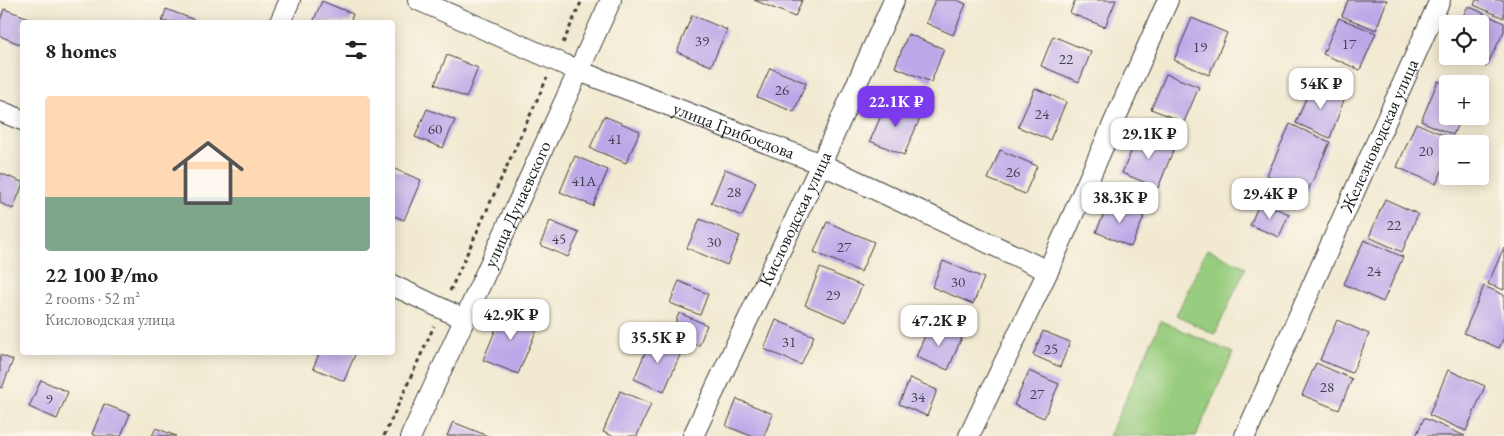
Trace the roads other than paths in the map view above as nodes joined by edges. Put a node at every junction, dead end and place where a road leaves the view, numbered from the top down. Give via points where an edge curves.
1 (290, 0) edge
2 (418, 0) edge
3 (611, 0) edge
4 (894, 0) edge
5 (1168, 0) edge
6 (1440, 0) edge
7 (281, 20) edge
8 (579, 71) junction
9 (0, 111) edge
10 (20, 119) edge
11 (821, 164) junction
12 (1048, 271) junction
13 (395, 286) edge
14 (464, 319) junction
15 (411, 436) edge
16 (693, 436) edge
17 (969, 436) edge
18 (1245, 436) edge

1 - 7 street
2 - 8 street, улица Грибоедова
3 - 8 street, улица Дунаевского
4 - 11 street, Кисловодская улица
5 - 12 street
6 - 18 street, Железноводская улица
8 - 11 street, улица Грибоедова
8 - 14 street, улица Дунаевского
9 - 10 street
11 - 12 street, улица Грибоедова
11 - 16 street, Кисловодская улица
12 - 17 street
13 - 14 street
14 - 15 street, улица Дунаевского

